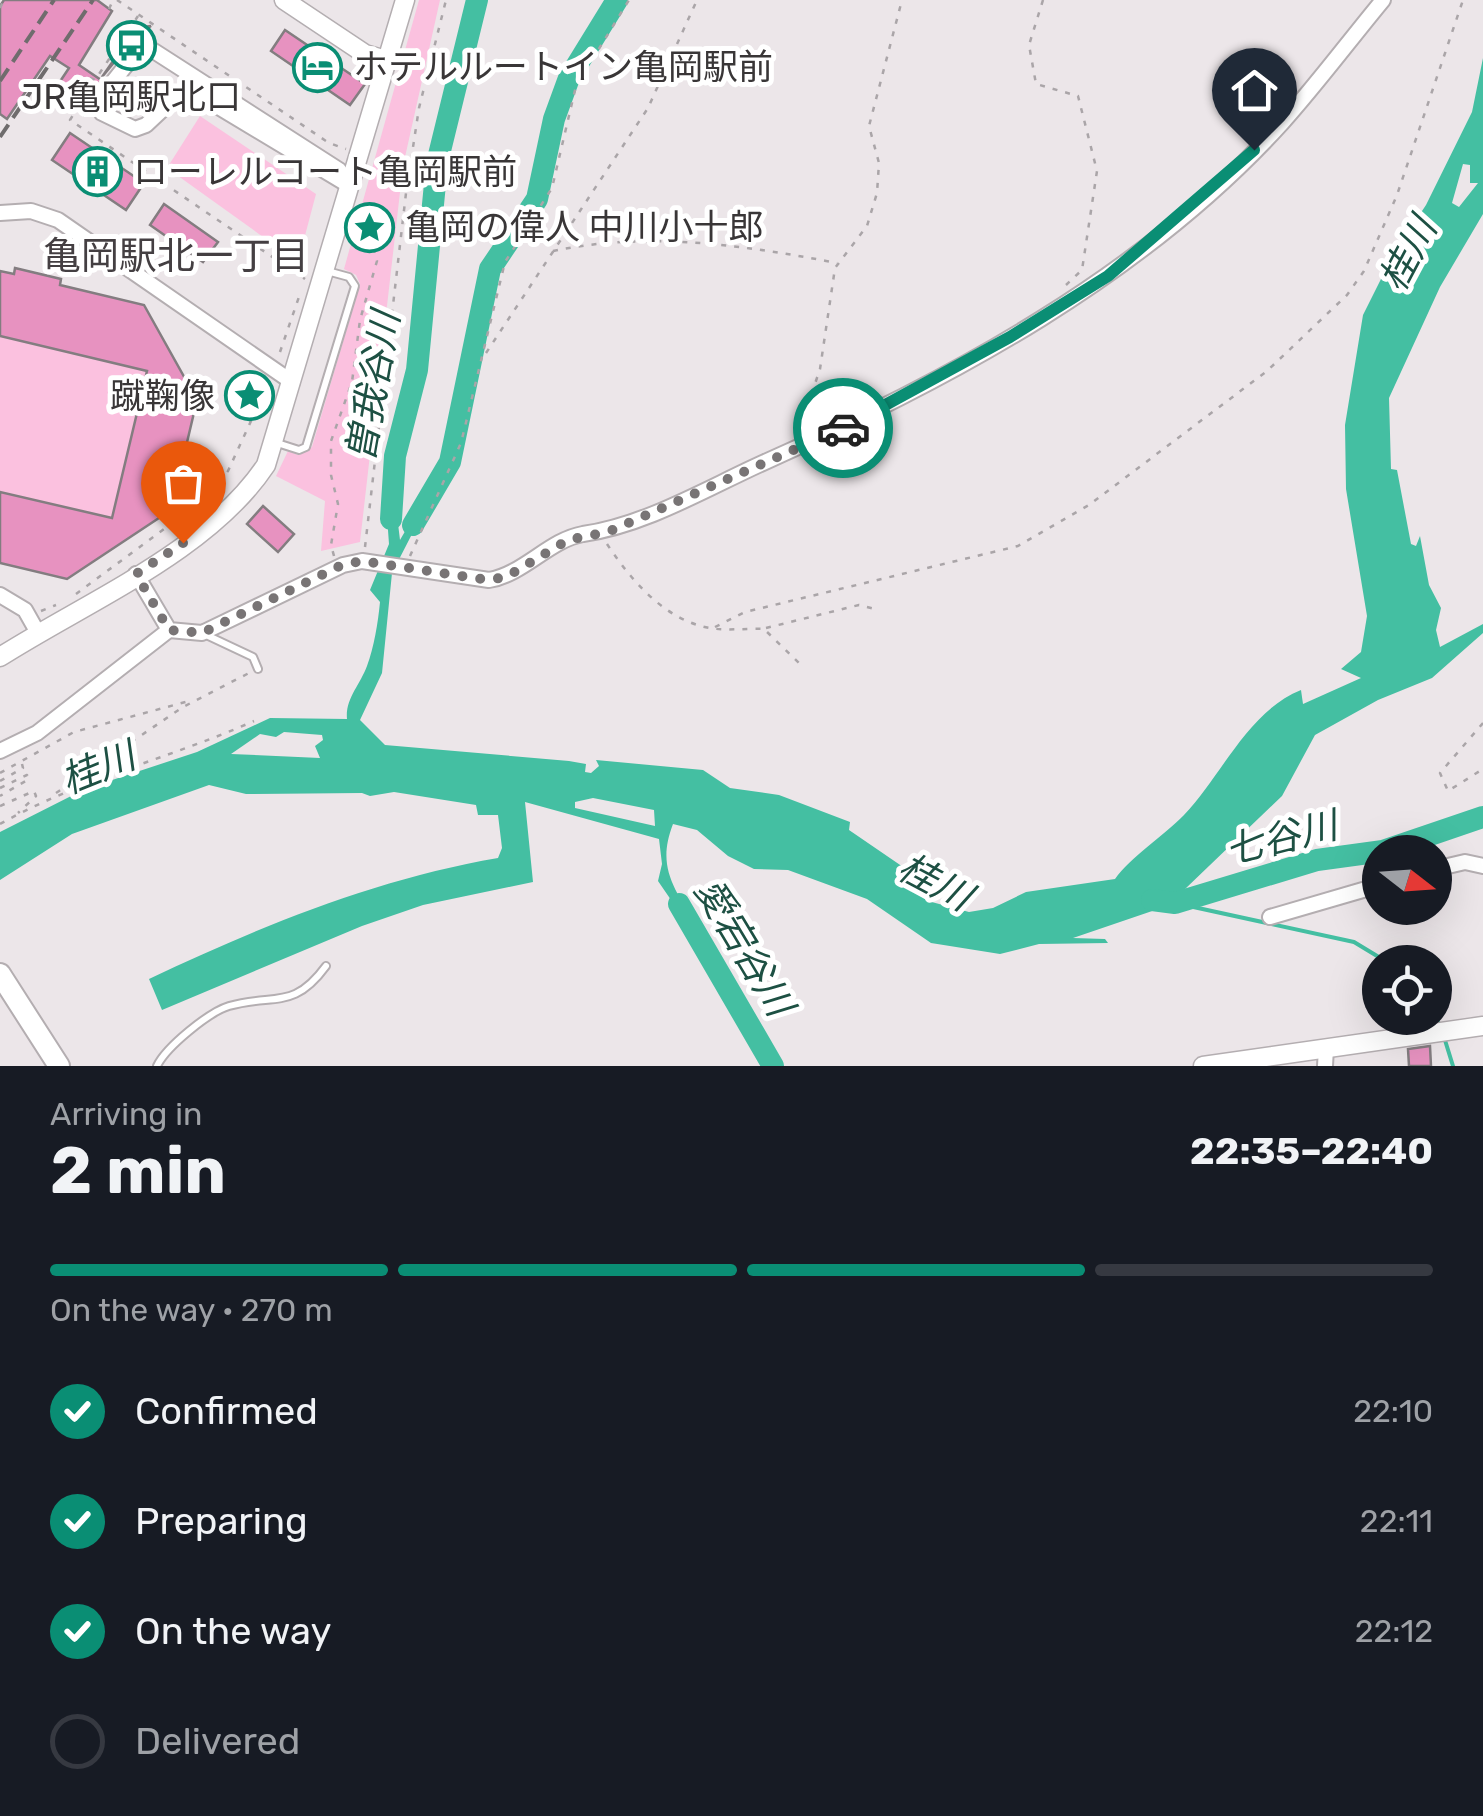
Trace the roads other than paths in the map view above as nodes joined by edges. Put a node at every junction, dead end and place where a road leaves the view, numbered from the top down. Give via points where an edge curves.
1 (284, 0) edge
2 (405, 0) edge
3 (1383, 0) edge
4 (386, 60) junction
5 (350, 186) junction
6 (0, 213) edge
7 (318, 268) junction
8 (292, 382) junction
9 (274, 442) junction
10 (136, 574) junction
11 (0, 595) edge
12 (33, 624) junction
13 (169, 630) junction
14 (202, 633) junction
15 (0, 657) edge
16 (258, 669) road end
17 (0, 751) edge
18 (1452, 865) edge
19 (1483, 866) edge
20 (1362, 890) edge
21 (1270, 917) dead end
22 (326, 966) dead end
23 (0, 974) edge
24 (1483, 1026) edge
25 (1326, 1057) edge
26 (58, 1066) edge
27 (157, 1066) edge
28 (1203, 1066) edge

1 - 4 street via 365,54
2 - 4 street
3 - 14 street via 1280,125 1108,276 826,437 600,534 568,540 506,577 488,580 367,561 342,565
4 - 5 street
5 - 5 street via 197,94 178,94 135,129 102,113 100,98 137,48 149,45 339,170
5 - 7 street
6 - 8 street via 31,211 58,220
7 - 8 street
7 - 9 lane via 349,277 355,286 306,447
8 - 9 street
9 - 10 street via 266,464 229,511
10 - 12 street
10 - 13 street
11 - 12 street via 16,601
12 - 15 street
13 - 14 street
13 - 17 street via 37,733
14 - 16 lane via 253,658
18 - 19 street
20 - 21 street
22 - 27 lane via 294,998 226,1007 164,1051
23 - 26 main road
24 - 25 street
25 - 28 street

